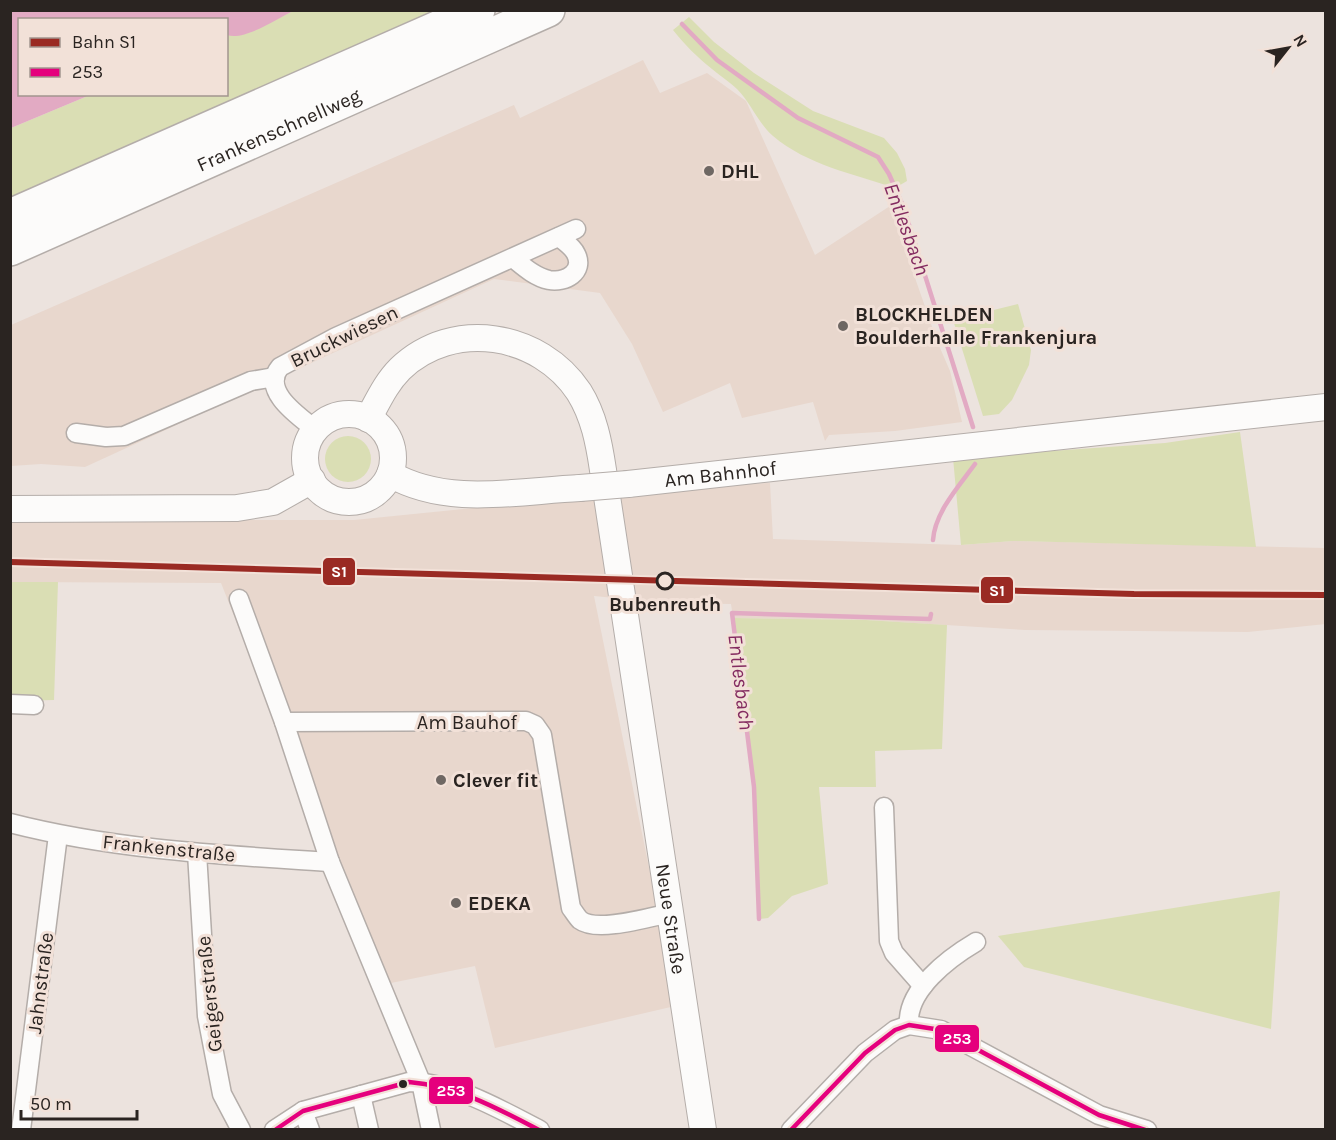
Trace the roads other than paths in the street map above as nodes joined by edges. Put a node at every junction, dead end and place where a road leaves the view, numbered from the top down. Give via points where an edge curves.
1 (478, 10) edge
2 (548, 10) edge
3 (10, 216) edge
4 (576, 230) dead end
5 (559, 237) junction
6 (10, 249) edge
7 (513, 258) junction
8 (275, 377) junction
9 (1326, 408) edge
10 (368, 418) junction
11 (316, 430) junction
12 (76, 433) dead end
13 (390, 474) junction
14 (312, 480) junction
15 (10, 509) edge
16 (239, 599) dead end
17 (10, 704) edge
18 (34, 705) dead end
19 (284, 722) junction
20 (884, 807) dead end
21 (10, 824) edge
22 (58, 836) junction
23 (197, 853) junction
24 (330, 862) junction
25 (670, 913) junction
26 (976, 942) dead end
27 (923, 986) junction
28 (909, 1025) junction
29 (421, 1082) junction
30 (19, 1084) edge
31 (361, 1095) junction
32 (303, 1111) junction
33 (21, 1130) edge
34 (241, 1130) edge
35 (274, 1130) edge
36 (310, 1130) edge
37 (369, 1130) edge
38 (432, 1130) edge
39 (540, 1130) edge
40 (703, 1130) edge
41 (791, 1130) edge
42 (1147, 1130) edge

1 - 3 highway, Frankenschnellweg
2 - 6 highway, Frankenschnellweg
4 - 5 street, Bruckwiesen
5 - 7 street, Bruckwiesen
5 - 7 street via 576,252 576,271 570,277 548,280
7 - 8 street, Bruckwiesen via 287,362
8 - 11 street via 278,396
8 - 12 street, Bruckwiesen via 251,381 124,436
9 - 13 main road, Am Bahnhof, bridge via 580,488 475,495 426,490
10 - 11 main road via 339,415
10 - 13 main road via 387,436 392,449
10 - 25 main road, Neue Straße via 401,368 450,341 486,337 510,342 542,356 580,394 597,436
11 - 14 main road via 307,444 305,459
13 - 14 main road via 382,487 356,502 327,496
14 - 15 main road via 273,502 237,508
16 - 19 street
17 - 18 street
19 - 24 street
19 - 25 street, Am Bauhof via 526,721 536,725 542,735 571,908 581,920 592,924
20 - 27 street via 889,941 894,953
21 - 22 street, Frankenstraße
22 - 23 street, Frankenstraße
22 - 30 street, Jahnstraße
23 - 24 street, Frankenstraße
23 - 34 street, Geigerstraße via 207,1016 222,1094
24 - 29 street
25 - 40 main road, Neue Straße
26 - 27 street via 956,953
27 - 28 street via 908,1013
28 - 41 street via 895,1030 865,1053
28 - 42 street via 940,1030 1099,1115
29 - 31 street
29 - 38 street
29 - 39 street via 469,1095
30 - 33 street, Jahnstraße
31 - 32 street
31 - 37 street
32 - 35 street
32 - 36 street

